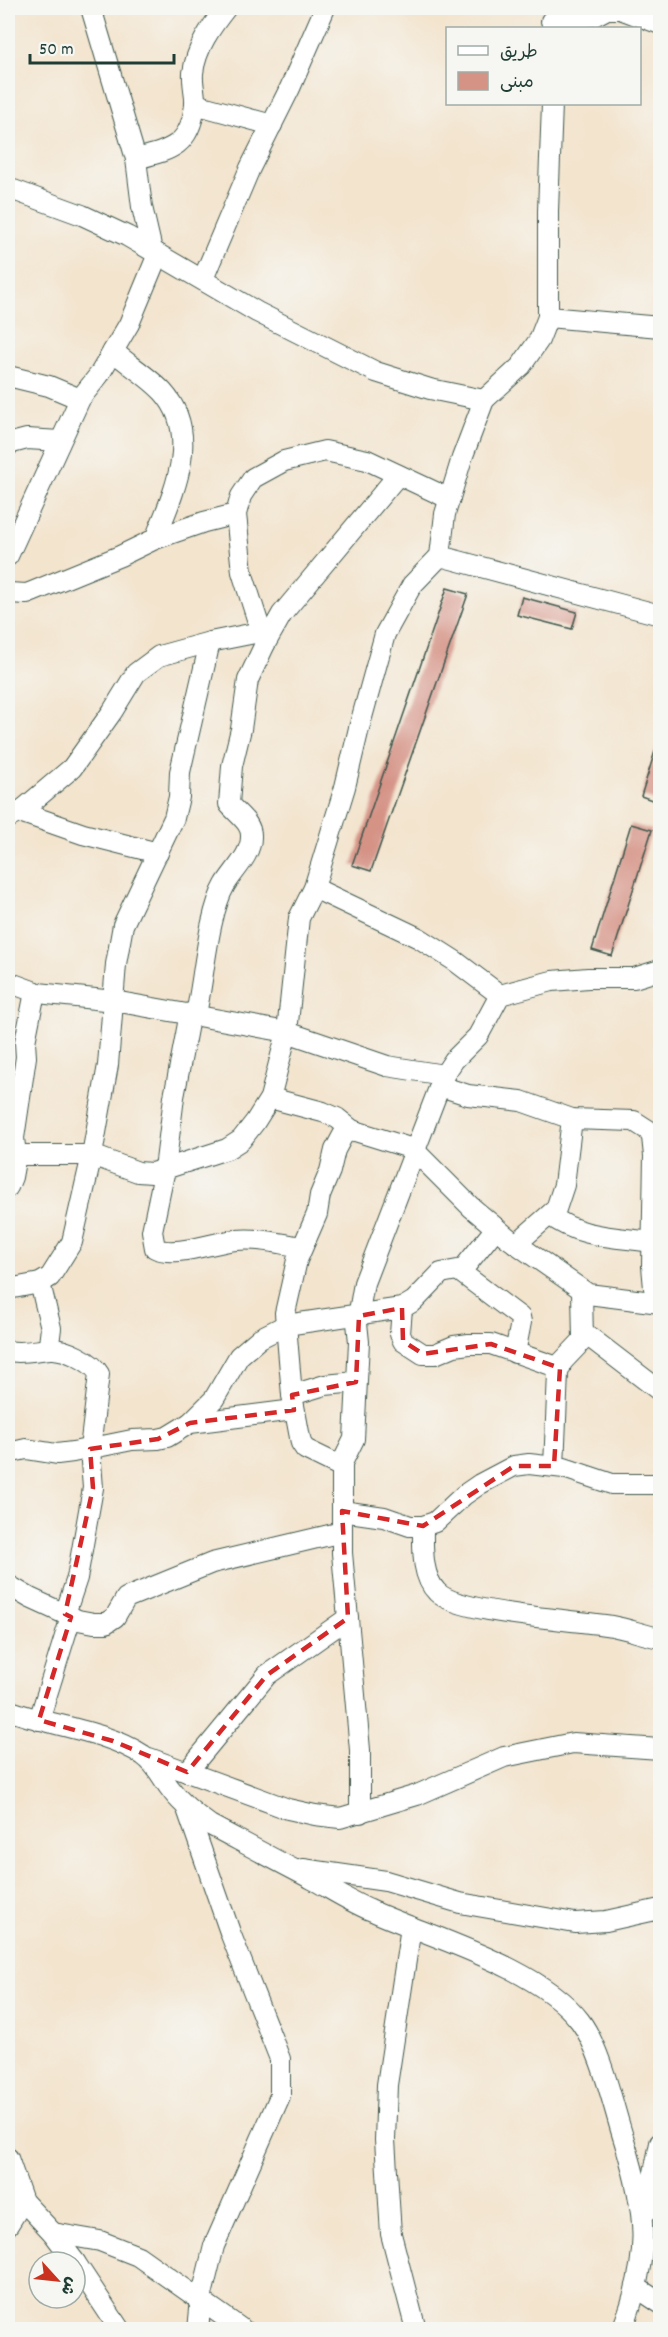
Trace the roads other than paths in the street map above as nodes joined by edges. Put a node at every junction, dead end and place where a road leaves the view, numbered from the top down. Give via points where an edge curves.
1 (91, 8) edge
2 (226, 8) edge
3 (325, 8) edge
4 (551, 19) edge
5 (660, 24) edge
6 (195, 105) junction
7 (552, 105) edge
8 (272, 124) junction
9 (136, 159) junction
10 (8, 188) edge
11 (155, 252) junction
12 (203, 279) junction
13 (548, 317) junction
14 (660, 327) edge
15 (113, 351) junction
16 (8, 376) edge
17 (80, 399) junction
18 (484, 400) junction
19 (60, 441) junction
20 (8, 444) edge
21 (398, 475) junction
22 (450, 499) junction
23 (236, 514) junction
24 (155, 539) junction
25 (8, 556) edge
26 (440, 556) junction
27 (8, 593) edge
28 (660, 615) edge
29 (263, 638) junction
30 (210, 642) junction
31 (14, 815) edge
32 (158, 853) junction
33 (314, 888) junction
34 (660, 970) edge
35 (8, 982) edge
36 (35, 992) junction
37 (500, 995) junction
38 (114, 1000) junction
39 (193, 1014) junction
40 (287, 1032) junction
41 (442, 1080) junction
42 (270, 1098) junction
43 (572, 1119) junction
44 (352, 1130) junction
45 (13, 1149) edge
46 (414, 1149) junction
47 (92, 1155) junction
48 (165, 1169) junction
49 (8, 1188) edge
50 (550, 1215) junction
51 (496, 1228) junction
52 (652, 1242) junction
53 (516, 1244) junction
54 (301, 1247) junction
55 (459, 1271) junction
56 (40, 1283) junction
57 (8, 1290) edge
58 (582, 1291) junction
59 (660, 1301) edge
60 (402, 1308) junction
61 (359, 1316) junction
62 (286, 1325) junction
63 (583, 1332) junction
64 (53, 1349) junction
65 (8, 1351) edge
66 (515, 1353) junction
67 (560, 1368) junction
68 (356, 1382) junction
69 (660, 1391) edge
70 (293, 1403) junction
71 (190, 1423) junction
72 (90, 1449) junction
73 (8, 1453) edge
74 (554, 1466) junction
75 (342, 1467) junction
76 (660, 1484) edge
77 (342, 1511) junction
78 (423, 1526) junction
79 (342, 1532) junction
80 (8, 1584) edge
81 (68, 1615) junction
82 (348, 1618) junction
83 (660, 1638) edge
84 (8, 1710) edge
85 (39, 1720) junction
86 (660, 1749) edge
87 (144, 1755) junction
88 (187, 1772) junction
89 (187, 1809) junction
90 (360, 1813) junction
91 (289, 1867) junction
92 (660, 1909) edge
93 (411, 1927) junction
94 (660, 2143) edge
95 (8, 2158) edge
96 (23, 2201) junction
97 (8, 2225) edge
98 (643, 2226) junction
99 (53, 2233) junction
100 (66, 2250) edge
101 (87, 2280) edge
102 (636, 2287) junction
103 (201, 2299) junction
104 (660, 2303) edge
105 (120, 2330) edge
106 (198, 2330) edge
107 (243, 2330) edge
108 (416, 2330) edge
109 (622, 2330) edge

1 - 9 street
2 - 6 street via 197,54 193,75
3 - 8 street
4 - 5 street via 594,16 607,9 620,9
6 - 8 street
6 - 9 street via 181,142 167,151
7 - 13 street
8 - 12 street
9 - 11 street via 142,207
10 - 11 street via 82,215
11 - 12 street
11 - 15 street via 129,324
12 - 18 street via 256,312 376,372
13 - 14 street
13 - 18 street via 539,340 521,366
15 - 17 street
15 - 24 street via 163,392 177,414 183,443 179,479
16 - 17 street
17 - 19 street
18 - 22 street
19 - 20 street via 27,439
19 - 25 street
21 - 22 street
21 - 23 street via 367,460 325,451 284,461 253,478 241,496
21 - 29 street
22 - 26 street
23 - 24 street
23 - 29 street via 242,572
24 - 27 street via 27,594
26 - 28 street
26 - 33 street via 412,585 385,634
29 - 30 street
29 - 39 street via 248,680 229,804 249,825 252,838 224,887 212,922
30 - 31 street via 159,656 136,673 72,768
30 - 32 street via 180,772 174,818
31 - 32 street
32 - 38 street via 123,926
33 - 37 street via 418,938
33 - 40 street via 299,918
34 - 37 street via 634,978 552,981
35 - 36 street
36 - 38 street
36 - 45 street
37 - 41 street via 478,1036 454,1060
38 - 39 street
38 - 47 street via 108,1065
39 - 40 street
39 - 48 street via 174,1097
40 - 41 street
40 - 42 street
41 - 43 street via 468,1095 521,1101
41 - 46 street
42 - 44 street via 337,1118
42 - 48 street via 241,1140 227,1149
43 - 50 street via 564,1185
43 - 52 street via 634,1122 648,1130 654,1156
44 - 46 street
44 - 54 street via 343,1135 335,1150 318,1214
45 - 47 street
45 - 49 street
46 - 51 street
46 - 61 street via 364,1283
47 - 48 street via 138,1172
47 - 56 street via 72,1242 50,1277
48 - 54 street via 152,1231 155,1248 167,1252 236,1240
50 - 52 street via 580,1232
50 - 53 street
51 - 53 street
51 - 55 street
52 - 59 street via 654,1288
53 - 58 street
54 - 62 street via 288,1294
55 - 60 street via 441,1273
55 - 66 street via 520,1317
56 - 57 street
56 - 64 street
58 - 59 street via 602,1297
58 - 63 street
60 - 61 street
60 - 66 street via 403,1341 423,1354 482,1343
61 - 62 street
61 - 68 street
62 - 70 street
62 - 71 street via 260,1338 239,1356 214,1399
63 - 67 street via 583,1340
63 - 69 street
64 - 65 street
64 - 72 street via 87,1361 99,1374
66 - 67 street
67 - 74 street
68 - 70 street via 325,1385
68 - 75 street via 354,1439
70 - 71 street
70 - 75 street via 305,1449
71 - 72 street via 167,1437
72 - 73 street via 57,1454 26,1449
72 - 81 street via 93,1488
74 - 76 street via 612,1484
74 - 78 street via 514,1466 464,1495 441,1517
75 - 77 street
77 - 78 street
77 - 79 street
78 - 83 street via 424,1560 429,1576 438,1593 448,1598 489,1609 613,1626
79 - 81 street via 212,1563 126,1598 106,1623
79 - 82 street
80 - 81 street
81 - 85 street
82 - 88 street via 267,1675
82 - 90 street via 360,1750
84 - 85 street
85 - 87 street via 113,1741
86 - 90 street via 573,1743 504,1757 417,1795
87 - 88 street
87 - 89 street
88 - 90 street via 288,1809 340,1818
89 - 91 street
89 - 103 street via 280,2059 280,2096 214,2246
91 - 92 street via 386,1881 460,1902 575,1923 606,1921
91 - 93 street via 368,1910
93 - 98 street via 534,1982 563,2002 581,2023 595,2049 638,2186
93 - 108 street via 387,2085 385,2140 391,2234
94 - 98 street
95 - 96 street
96 - 97 street
96 - 99 street
98 - 102 street via 643,2255
99 - 100 street
99 - 103 street via 100,2241 138,2256
101 - 105 street
102 - 104 street
102 - 109 street
103 - 106 street
103 - 107 street

